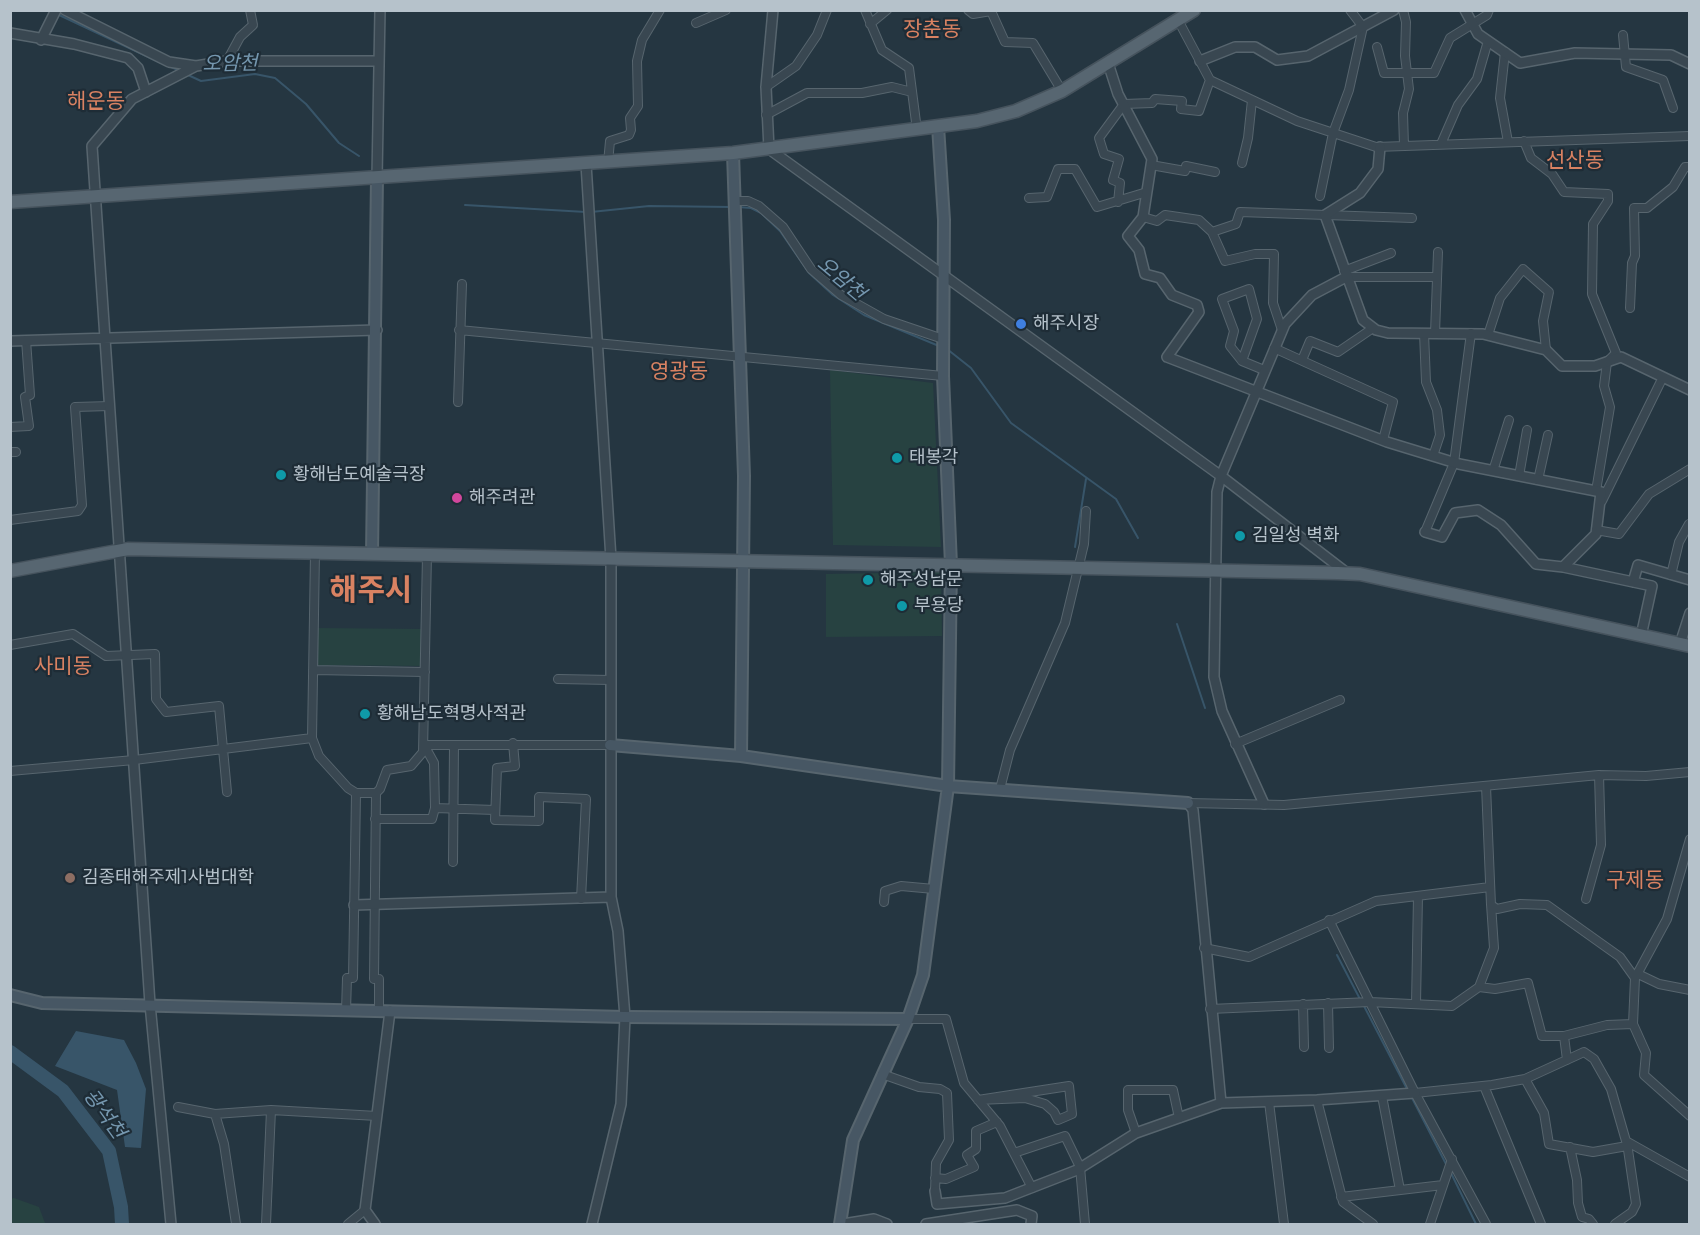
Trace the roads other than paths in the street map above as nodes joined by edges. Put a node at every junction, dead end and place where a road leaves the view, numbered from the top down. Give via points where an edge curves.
1 (65, 10) edge
2 (250, 10) edge
3 (380, 10) edge
4 (660, 10) edge
5 (726, 10) edge
6 (773, 10) edge
7 (827, 10) edge
8 (865, 10) edge
9 (887, 10) edge
10 (968, 10) edge
11 (1194, 10) edge
12 (1350, 10) edge
13 (1394, 10) edge
14 (1402, 10) edge
15 (1465, 10) edge
16 (1489, 10) edge
17 (54, 14) edge
18 (1178, 20) junction
19 (696, 23) dead end
20 (870, 24) junction
21 (1473, 24) junction
22 (1363, 27) junction
23 (10, 33) edge
24 (1623, 35) dead end
25 (41, 40) junction
26 (1488, 41) junction
27 (1377, 46) dead end
28 (1505, 52) junction
29 (1623, 54) junction
30 (227, 61) junction
31 (379, 61) junction
32 (1200, 61) junction
33 (1108, 63) junction
34 (1689, 64) edge
35 (193, 68) junction
36 (1407, 74) junction
37 (1210, 80) junction
38 (766, 87) junction
39 (1062, 91) junction
40 (147, 92) junction
41 (912, 92) junction
42 (1252, 100) junction
43 (1124, 104) junction
44 (1673, 108) dead end
45 (766, 115) junction
46 (938, 126) junction
47 (917, 130) junction
48 (1333, 133) junction
49 (1689, 136) edge
50 (1524, 141) junction
51 (1508, 142) junction
52 (1441, 144) junction
53 (1404, 146) junction
54 (1380, 147) junction
55 (769, 149) junction
56 (733, 153) junction
57 (608, 163) junction
58 (1242, 163) dead end
59 (586, 164) junction
60 (1151, 165) junction
61 (1689, 167) edge
62 (1215, 172) dead end
63 (377, 178) junction
64 (1147, 192) junction
65 (96, 196) junction
66 (1320, 196) dead end
67 (1029, 198) dead end
68 (10, 202) edge
69 (1118, 202) junction
70 (736, 206) junction
71 (1325, 215) junction
72 (1143, 217) junction
73 (1412, 218) dead end
74 (1212, 232) junction
75 (1438, 252) dead end
76 (1391, 253) dead end
77 (1345, 274) junction
78 (943, 275) junction
79 (1437, 276) junction
80 (462, 284) dead end
81 (1630, 308) dead end
82 (1373, 328) junction
83 (377, 330) junction
84 (459, 330) junction
85 (1282, 330) junction
86 (1424, 333) junction
87 (1435, 333) junction
88 (1471, 333) junction
89 (1488, 335) junction
90 (106, 339) junction
91 (943, 339) junction
92 (26, 340) junction
93 (10, 341) edge
94 (596, 341) junction
95 (1274, 348) junction
96 (1546, 350) junction
97 (741, 357) junction
98 (1302, 360) junction
99 (1242, 361) junction
100 (1607, 362) junction
101 (1264, 370) junction
102 (943, 376) junction
103 (1663, 377) junction
104 (1255, 390) junction
105 (1689, 390) edge
106 (459, 402) dead end
107 (110, 406) junction
108 (1509, 420) dead end
109 (10, 428) edge
110 (1527, 430) dead end
111 (1548, 435) dead end
112 (1383, 440) junction
113 (1434, 456) junction
114 (1454, 463) junction
115 (1689, 469) edge
116 (1493, 471) junction
117 (1221, 476) junction
118 (1519, 476) junction
119 (1538, 480) junction
120 (1596, 491) junction
121 (1600, 505) junction
122 (1086, 511) dead end
123 (10, 520) edge
124 (1689, 524) edge
125 (1596, 530) junction
126 (1425, 532) joint
127 (120, 549) junction
128 (315, 553) junction
129 (372, 554) junction
130 (427, 555) junction
131 (611, 559) junction
132 (742, 561) junction
133 (951, 565) junction
134 (1563, 567) junction
135 (1078, 568) junction
136 (10, 571) edge
137 (1215, 572) junction
138 (1347, 573) junction
139 (1671, 574) junction
140 (1689, 580) edge
141 (1633, 582) junction
142 (1689, 613) edge
143 (1641, 636) junction
144 (10, 645) edge
145 (1685, 645) edge
146 (127, 655) junction
147 (313, 670) junction
148 (425, 672) junction
149 (558, 679) dead end
150 (610, 680) junction
151 (1341, 700) dead end
152 (312, 738) junction
153 (513, 743) junction
154 (1235, 744) junction
155 (424, 745) junction
156 (454, 745) junction
157 (610, 745) junction
158 (221, 749) junction
159 (741, 756) junction
160 (134, 760) junction
161 (10, 771) edge
162 (1689, 772) edge
163 (1599, 775) junction
164 (948, 786) junction
165 (1486, 786) junction
166 (1000, 789) junction
167 (227, 792) dead end
168 (356, 793) junction
169 (376, 793) junction
170 (1188, 803) junction
171 (1263, 804) junction
172 (435, 808) junction
173 (452, 808) junction
174 (495, 810) junction
175 (375, 819) junction
176 (1689, 839) edge
177 (453, 862) dead end
178 (1490, 887) junction
179 (934, 889) junction
180 (1418, 896) junction
181 (610, 897) junction
182 (581, 899) junction
183 (1586, 899) dead end
184 (884, 902) dead end
185 (354, 905) junction
186 (374, 905) junction
187 (1491, 905) junction
188 (1329, 920) junction
189 (1204, 948) junction
190 (1636, 976) junction
191 (1479, 987) junction
192 (1689, 990) edge
193 (10, 994) edge
194 (1370, 1002) junction
195 (1328, 1003) junction
196 (150, 1004) junction
197 (1303, 1004) junction
198 (1416, 1004) junction
199 (1210, 1008) junction
200 (346, 1011) junction
201 (379, 1011) junction
202 (390, 1011) junction
203 (625, 1017) junction
204 (908, 1019) junction
205 (1633, 1024) junction
206 (1564, 1036) junction
207 (1304, 1047) dead end
208 (1329, 1048) dead end
209 (1567, 1060) junction
210 (882, 1074) junction
211 (1525, 1079) junction
212 (1484, 1086) junction
213 (1411, 1093) junction
214 (1382, 1096) junction
215 (978, 1100) junction
216 (1317, 1100) junction
217 (1269, 1102) junction
218 (1221, 1103) junction
219 (178, 1107) dead end
220 (272, 1110) junction
221 (215, 1114) junction
222 (377, 1116) junction
223 (1689, 1116) edge
224 (1179, 1118) junction
225 (997, 1122) junction
226 (1136, 1133) junction
227 (1627, 1143) junction
228 (1570, 1146) junction
229 (1014, 1153) junction
230 (1452, 1159) junction
231 (1080, 1167) junction
232 (1689, 1177) edge
233 (935, 1178) junction
234 (1443, 1185) junction
235 (1032, 1188) junction
236 (1400, 1190) junction
237 (935, 1191) joint
238 (1341, 1197) junction
239 (365, 1210) junction
240 (171, 1224) edge
241 (236, 1224) edge
242 (266, 1224) edge
243 (348, 1224) edge
244 (375, 1224) edge
245 (592, 1224) edge
246 (842, 1224) edge
247 (887, 1224) edge
248 (926, 1224) edge
249 (1031, 1224) edge
250 (1085, 1224) edge
251 (1284, 1224) edge
252 (1373, 1224) edge
253 (1430, 1224) edge
254 (1486, 1224) edge
255 (1540, 1224) edge
256 (1593, 1224) edge
257 (1616, 1224) edge

1 - 35 street via 169,62
2 - 30 street via 253,25 240,37
3 - 31 street
4 - 57 street via 642,40 637,61 638,106 630,117 631,130 629,135 610,141
5 - 19 street
6 - 38 street
7 - 38 street via 817,35 796,66
8 - 20 street
9 - 20 street
10 - 39 street via 973,14 991,11 1005,42 1033,43
11 - 18 main road
12 - 22 street
13 - 22 street
14 - 36 street via 1406,22
15 - 21 street
16 - 21 street
17 - 25 street
18 - 32 street
18 - 33 main road
20 - 41 street via 882,50 909,68
21 - 26 street
21 - 36 street via 1450,38 1434,73
22 - 32 street via 1308,56 1292,60 1277,60 1255,47 1235,47
22 - 48 street via 1349,90
23 - 25 street
24 - 29 street
25 - 40 street via 128,58 138,68
26 - 28 street
26 - 52 street via 1477,79 1458,105
27 - 36 street via 1383,74
28 - 29 street via 1520,63 1575,53
28 - 51 street via 1500,98
29 - 34 street via 1671,55
29 - 44 street via 1626,67 1663,80
30 - 31 street
30 - 35 street
31 - 63 street
32 - 37 street
33 - 39 main road
33 - 43 street
35 - 40 street
36 - 53 street
37 - 42 street
37 - 43 street via 1199,111 1181,108 1182,101 1155,99 1152,103
38 - 45 street
39 - 46 main road via 998,117
40 - 65 street via 132,99 92,146
41 - 45 street via 892,87 862,93 807,93
41 - 47 street
42 - 48 street
42 - 58 street
43 - 60 street via 1152,159
43 - 69 street via 1099,138 1104,154 1119,159 1113,180 1120,183
45 - 55 street
46 - 47 main road
46 - 78 main road
47 - 55 main road
48 - 54 street
48 - 66 street
49 - 50 street
50 - 51 street
50 - 100 street via 1531,158 1552,174 1564,192 1608,194 1608,201 1593,224 1592,294 1616,353
51 - 52 street
52 - 53 street
53 - 54 street
54 - 71 street via 1378,169 1360,193
55 - 56 main road
55 - 78 street
56 - 57 main road
56 - 70 main road
57 - 59 main road
59 - 63 main road
59 - 94 street
60 - 62 street
60 - 64 street
61 - 81 street via 1684,167 1673,187 1647,208 1634,208
63 - 65 main road
63 - 83 main road
64 - 69 street
64 - 72 street
65 - 68 main road
65 - 90 street
67 - 69 street via 1047,197 1058,169 1075,169 1096,207
70 - 91 street via 748,201 759,206 783,227 812,269 841,295 884,319
70 - 97 main road
71 - 73 street
71 - 74 street via 1240,212 1236,224
71 - 77 street
72 - 74 street via 1157,221 1165,215 1199,220
72 - 104 street via 1128,236 1139,250 1145,274 1160,278 1172,295 1197,305 1199,312 1167,357
74 - 85 street via 1225,261 1274,254 1274,303
75 - 79 street
76 - 77 street
77 - 79 street
77 - 82 street via 1363,320
77 - 85 street via 1312,295
78 - 91 main road
78 - 117 street
79 - 87 street
80 - 84 street
82 - 86 street via 1389,333
82 - 98 street via 1338,352 1310,341
83 - 90 street
83 - 129 main road
84 - 94 street
84 - 106 street
85 - 95 street
86 - 87 street
86 - 113 street via 1426,382 1437,410 1440,435
87 - 88 street
88 - 89 street
88 - 114 street
89 - 96 street
89 - 96 street via 1500,298 1523,269 1549,292 1544,321
90 - 92 street
90 - 107 street
91 - 102 main road
92 - 93 street
92 - 109 street via 29,426
94 - 97 street
94 - 131 street
95 - 98 street
95 - 101 street
96 - 100 street via 1562,366
97 - 102 street
97 - 132 main road
98 - 112 street via 1393,402
99 - 99 street via 1257,319 1249,289 1222,299 1234,331 1230,346
99 - 101 street
100 - 103 street via 1622,357
100 - 120 street via 1604,386 1610,407
101 - 104 street
102 - 133 main road
103 - 105 street
103 - 121 street
104 - 112 street
104 - 117 street
107 - 123 street via 75,407 82,505 78,511
107 - 127 street
108 - 116 street
110 - 118 street
111 - 119 street
112 - 113 street
113 - 114 street
114 - 116 street
114 - 126 street
115 - 125 street via 1649,494 1619,534
116 - 118 street
117 - 137 street
117 - 138 street
118 - 119 street
119 - 120 street
120 - 121 street via 1602,492
121 - 125 street
122 - 135 street
124 - 139 street via 1679,542
125 - 134 street
126 - 134 street via 1442,537 1455,513 1478,510 1501,525 1536,564
127 - 128 main road
127 - 136 main road
127 - 146 street
128 - 129 main road
128 - 147 street
129 - 130 main road
130 - 131 main road
130 - 148 street
131 - 132 main road
131 - 150 street
132 - 133 main road
132 - 159 main road
133 - 135 main road
133 - 164 main road
134 - 141 street
135 - 137 main road
135 - 166 street via 1060,639 1010,750
137 - 138 main road
137 - 154 street via 1214,677
138 - 143 main road
139 - 140 street
139 - 141 street via 1638,565
141 - 143 street via 1652,586
142 - 145 street
143 - 145 main road
144 - 146 street via 73,634 106,656
146 - 158 street via 155,654 156,699 166,712 219,706
146 - 160 street
147 - 148 street
147 - 152 street
148 - 155 street
149 - 150 street
150 - 157 street
151 - 154 street
152 - 158 street
152 - 168 street via 319,756
153 - 156 street
153 - 157 street
153 - 174 street via 515,766 497,768
154 - 171 street
155 - 156 street
155 - 169 street via 421,757 411,766 387,770
155 - 172 street via 434,763
156 - 173 street
157 - 159 main road
157 - 181 street
158 - 160 street
158 - 167 street
159 - 164 main road
160 - 161 street
160 - 196 street
162 - 163 street
163 - 165 street
163 - 183 street via 1601,845
164 - 166 main road
164 - 179 main road
165 - 171 street via 1340,801
165 - 178 street
166 - 170 main road
168 - 169 street
168 - 185 street
169 - 175 street
170 - 171 street
170 - 189 street via 1193,810
172 - 173 street
172 - 175 street via 432,819
173 - 174 street
173 - 177 street
174 - 182 street via 495,820 539,821 539,797 586,799
175 - 186 street
176 - 190 street via 1667,919
178 - 180 street
178 - 187 street
179 - 184 street via 901,886 885,891
179 - 204 main road via 923,975
180 - 188 street via 1376,901
180 - 198 street
181 - 182 street
181 - 203 street via 618,931
182 - 186 street
185 - 186 street
185 - 200 street via 353,978 347,978
186 - 201 street via 374,979 379,979
187 - 190 street via 1497,909 1520,904 1547,905 1620,957
187 - 191 street via 1494,948
188 - 189 street via 1248,957
188 - 194 street
189 - 199 street
190 - 192 street
190 - 205 street
191 - 198 street via 1452,1006
191 - 206 street via 1495,989 1528,983 1542,1036
193 - 196 main road via 42,1003
194 - 195 street
194 - 198 street
194 - 213 street
195 - 197 street
195 - 208 street
196 - 200 main road
196 - 240 street
197 - 199 street
197 - 207 street
199 - 218 street
200 - 201 main road
201 - 202 main road
202 - 203 main road
202 - 222 street
203 - 204 main road
203 - 245 street via 621,1104
204 - 210 main road
204 - 215 street via 946,1019 964,1083
205 - 206 street via 1607,1025
205 - 223 street via 1646,1053 1644,1075
206 - 209 street
209 - 211 street
209 - 227 street via 1584,1052 1594,1059 1611,1089
210 - 233 street via 947,1094 949,1140 936,1163
210 - 246 main road via 853,1140
211 - 212 street
211 - 228 street via 1544,1113 1549,1144
212 - 213 street
212 - 255 street
213 - 214 street
213 - 230 street
214 - 216 street
214 - 236 street
215 - 215 street via 1025,1098 1045,1104 1058,1120 1072,1114 1069,1086
215 - 225 street
216 - 217 street
216 - 238 street
217 - 218 street
217 - 251 street
218 - 224 street
219 - 221 street
220 - 221 street
220 - 222 street
220 - 242 street
221 - 241 street via 224,1144
222 - 239 street
224 - 226 street
224 - 226 street via 1173,1090 1128,1090 1128,1110
225 - 229 street
225 - 233 street via 976,1131 976,1149 967,1155 974,1167 946,1179
226 - 231 street
227 - 228 street via 1593,1152
227 - 232 street
227 - 257 street via 1636,1204
228 - 256 street via 1582,1217
229 - 231 street via 1065,1136
229 - 235 street
230 - 234 street
230 - 254 street
231 - 235 street
231 - 250 street
233 - 237 street
234 - 236 street
234 - 253 street
235 - 237 street via 1005,1198 937,1204
236 - 238 street
238 - 252 street via 1342,1202
239 - 243 street
239 - 244 street
246 - 247 street via 874,1219
248 - 249 street via 1017,1210 1032,1216

